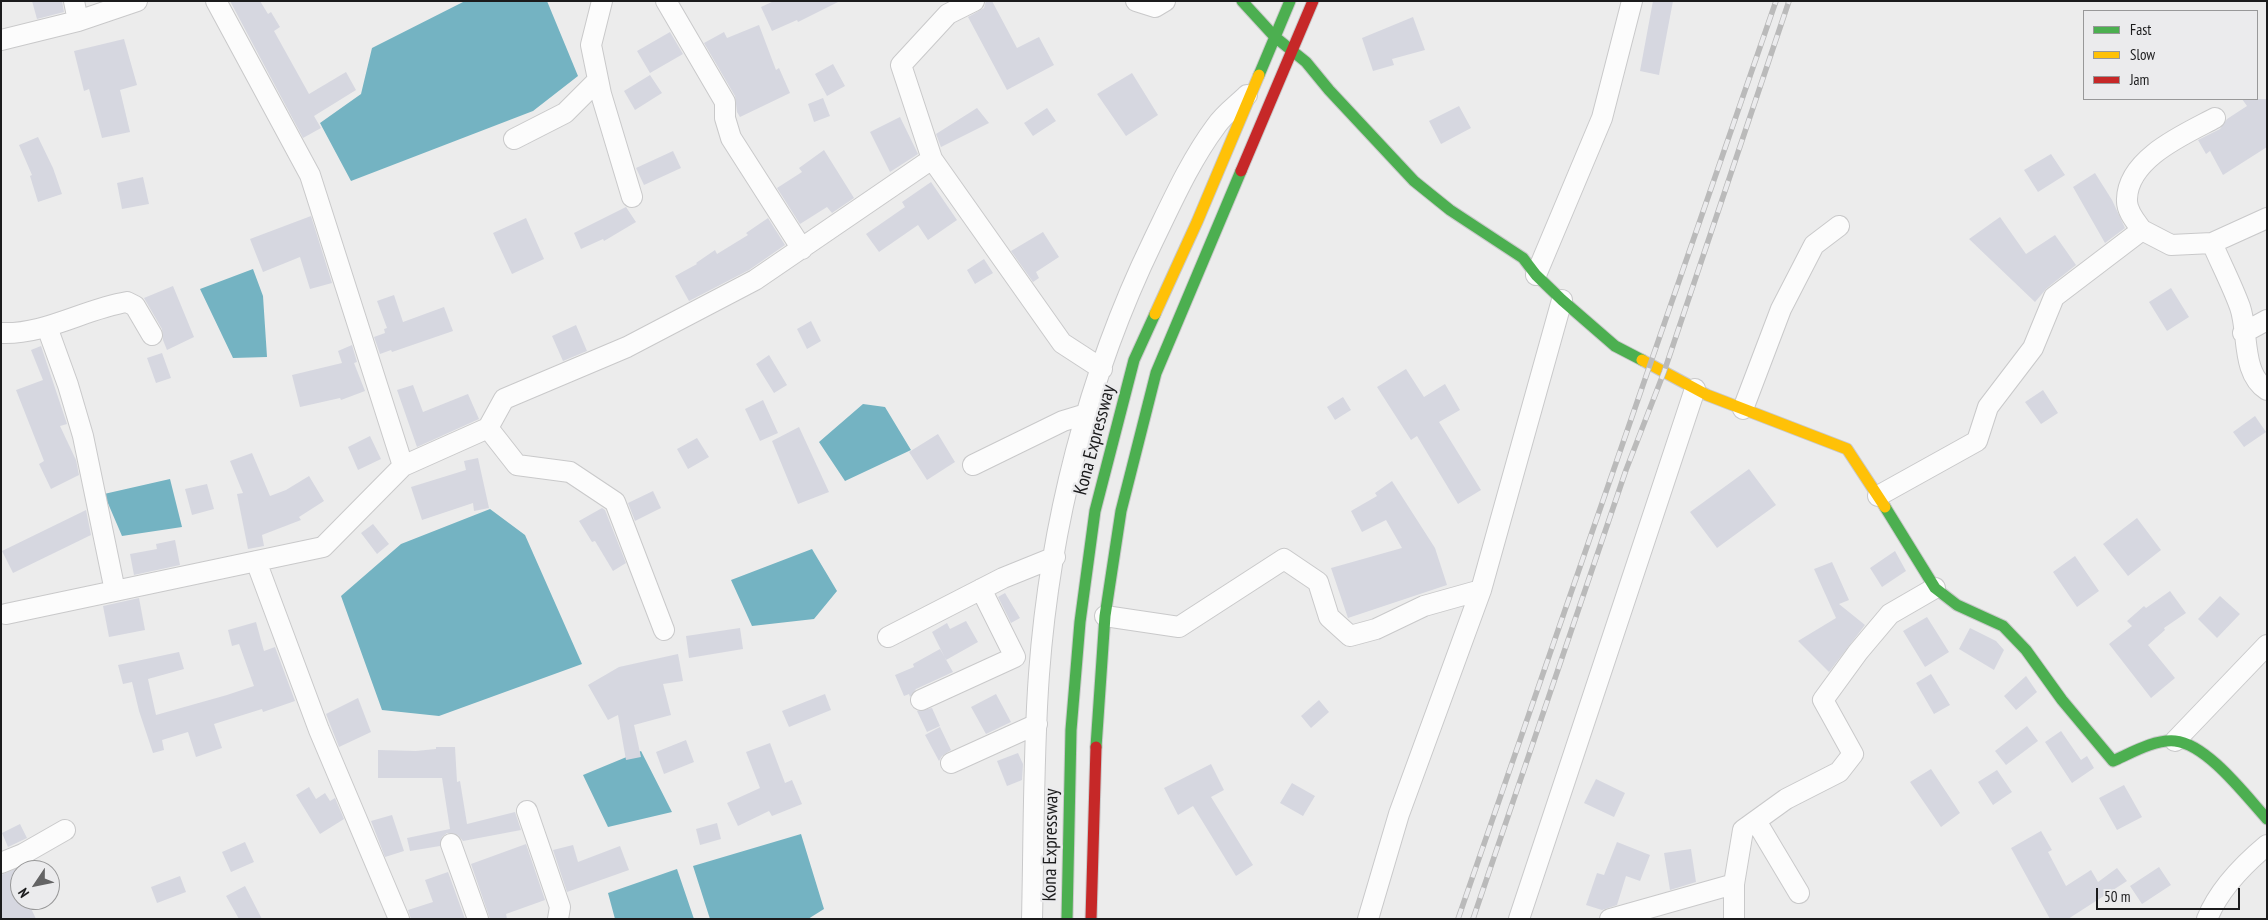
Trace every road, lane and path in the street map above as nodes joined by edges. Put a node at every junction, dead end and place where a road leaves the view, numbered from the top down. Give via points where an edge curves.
1 (137, 1) edge
2 (216, 1) edge
3 (602, 1) edge
4 (666, 1) edge
5 (974, 1) edge
6 (1136, 1) edge
7 (1166, 1) edge
8 (1242, 1) edge
9 (1290, 1) edge
10 (1313, 1) edge
11 (1632, 1) edge
12 (76, 11) edge
13 (1274, 37) junction
14 (1, 40) edge
15 (1292, 49) junction
16 (598, 80) junction
17 (1253, 89) junction
18 (2215, 118) dead end
19 (514, 139) dead end
20 (932, 159) junction
21 (632, 197) dead end
22 (2267, 218) edge
23 (1839, 226) dead end
24 (2142, 230) junction
25 (2212, 243) junction
26 (802, 249) junction
27 (1536, 275) junction
28 (1562, 300) junction
29 (2267, 320) edge
30 (47, 327) junction
31 (2243, 333) junction
32 (1, 334) edge
33 (152, 335) dead end
34 (1102, 369) junction
35 (1695, 389) junction
36 (2267, 390) edge
37 (1744, 409) junction
38 (1086, 414) junction
39 (488, 428) junction
40 (973, 465) dead end
41 (403, 466) junction
42 (1878, 496) junction
43 (1055, 557) junction
44 (256, 561) junction
45 (1935, 588) junction
46 (981, 589) junction
47 (1481, 590) junction
48 (115, 591) junction
49 (3, 610) edge
50 (1105, 616) junction
51 (664, 630) dead end
52 (888, 638) dead end
53 (2267, 645) edge
54 (920, 700) dead end
55 (1037, 724) junction
56 (2175, 741) junction
57 (951, 763) dead end
58 (527, 811) dead end
59 (2267, 819) edge
60 (1756, 820) junction
61 (65, 830) dead end
62 (451, 844) dead end
63 (2267, 845) edge
64 (1, 863) edge
65 (1734, 884) junction
66 (1799, 893) dead end
67 (399, 919) edge
68 (478, 919) edge
69 (558, 919) edge
70 (1032, 919) edge
71 (1067, 919) edge
72 (1092, 919) edge
73 (1368, 919) edge
74 (1519, 919) edge
75 (1610, 919) edge
76 (1734, 919) edge
77 (2207, 919) edge

1 - 12 street
2 - 41 street via 310,175
3 - 16 street via 591,45
4 - 26 street via 726,102 725,118 731,138
5 - 20 street via 948,14 901,65
6 - 7 street via 1155,7
8 - 13 main road
9 - 13 main road, Kona Expressway
10 - 15 main road
11 - 27 street via 1602,118
12 - 14 street
13 - 15 main road
13 - 17 main road, Kona Expressway
15 - 27 main road via 1414,181 1450,210 1523,258
15 - 50 main road via 1156,373 1121,511
16 - 19 street via 565,113
16 - 21 street
17 - 34 street via 1216,124 1182,181 1136,276
17 - 71 main road, Kona Expressway via 1134,360 1095,511 1080,622 1071,730
18 - 24 street via 2160,148 2138,171 2126,200
20 - 26 street
20 - 34 street via 1062,343
22 - 25 street
23 - 37 street via 1814,245 1781,309
24 - 25 street via 2171,245
24 - 42 street via 2054,297 2033,348 1988,407 1977,441
25 - 31 street via 2241,309
26 - 39 street via 755,280 627,347 504,399
27 - 28 main road
28 - 35 main road via 1615,346
28 - 47 street
29 - 31 street
30 - 32 street
30 - 33 street via 126,302 135,306
30 - 48 street via 83,436
31 - 36 street via 2258,384
34 - 38 street
35 - 37 main road
35 - 74 street
37 - 42 main road via 1847,449
38 - 40 street via 1063,421
38 - 43 street via 1066,488
39 - 41 street
39 - 51 street via 517,465 570,472 615,502
41 - 44 street via 323,547
42 - 45 main road
43 - 46 street
43 - 55 street via 1039,674
44 - 48 street
44 - 67 street via 319,730
45 - 56 main road via 1957,605 2003,626 2026,650 2062,700 2113,761 2138,750
45 - 60 street via 1890,614 1823,700 1853,754 1839,772 1786,799
46 - 52 street
46 - 54 street via 1015,657
47 - 50 street via 1424,606 1350,636 1329,617 1318,582 1284,559 1179,627
47 - 73 street via 1399,814
48 - 49 street
50 - 72 main road via 1097,720
53 - 56 street
55 - 57 street
55 - 70 street
56 - 59 main road via 2203,752
58 - 69 street via 560,907
60 - 65 street via 1743,830
60 - 66 street
61 - 64 street
62 - 68 street
63 - 77 street via 2242,866
65 - 75 street
65 - 76 street

